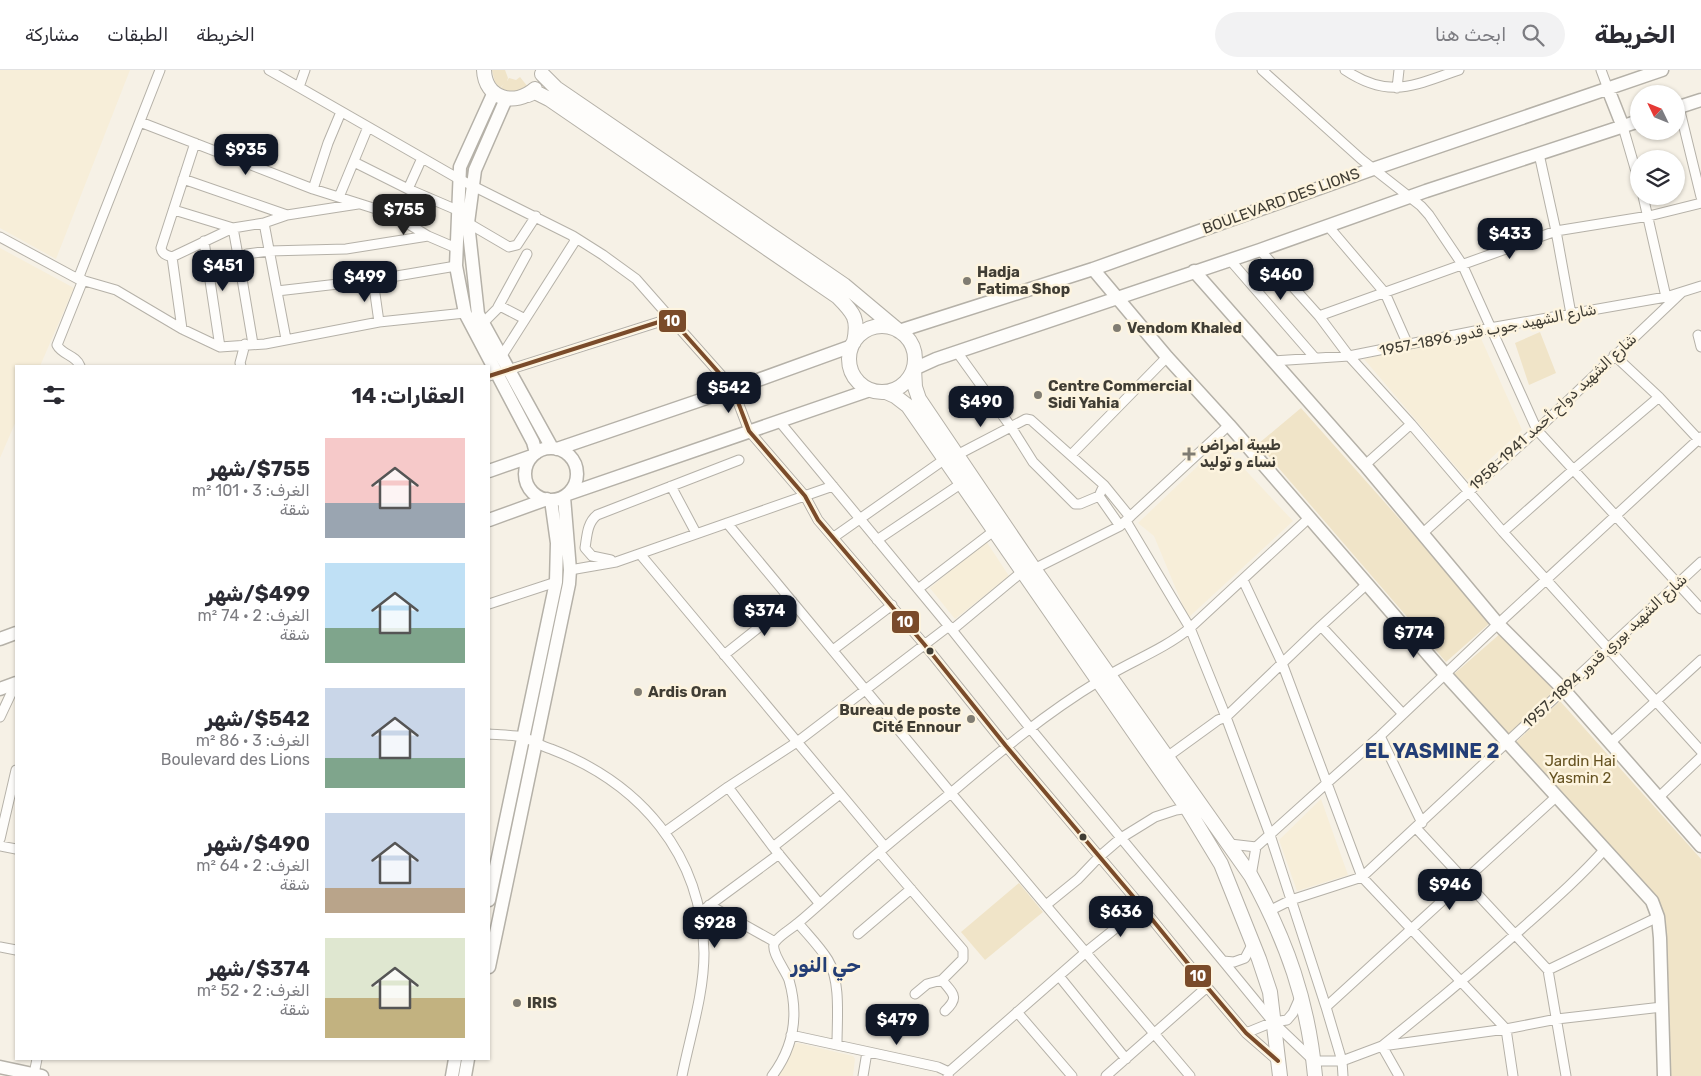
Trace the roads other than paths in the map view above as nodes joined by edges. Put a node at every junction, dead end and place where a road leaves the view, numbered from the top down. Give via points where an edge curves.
1 (160, 70) edge
2 (269, 70) edge
3 (305, 70) edge
4 (484, 70) edge
5 (1262, 70) edge
6 (1345, 70) edge
7 (1399, 70) edge
8 (1459, 70) edge
9 (1601, 70) edge
10 (1662, 70) edge
11 (542, 72) edge
12 (299, 87) junction
13 (1398, 88) junction
14 (1608, 89) junction
15 (494, 92) junction
16 (528, 95) junction
17 (506, 99) junction
18 (1701, 100) edge
19 (1685, 106) edge
20 (341, 112) junction
21 (140, 122) junction
22 (1630, 124) edge
23 (1622, 126) junction
24 (368, 127) junction
25 (1685, 135) edge
26 (195, 143) junction
27 (1630, 152) edge
28 (1539, 154) junction
29 (422, 158) junction
30 (354, 162) junction
31 (1373, 169) junction
32 (183, 179) junction
33 (459, 179) junction
34 (473, 185) junction
35 (313, 189) junction
36 (408, 189) junction
37 (339, 197) junction
38 (1701, 197) edge
39 (1409, 198) junction
40 (360, 203) junction
41 (1701, 203) edge
42 (1645, 205) edge
43 (174, 210) junction
44 (457, 210) junction
45 (287, 215) junction
46 (536, 216) junction
47 (1648, 216) junction
48 (264, 223) junction
49 (468, 223) junction
50 (1328, 226) junction
51 (232, 228) junction
52 (1556, 231) junction
53 (428, 236) junction
54 (573, 236) junction
55 (0, 237) edge
56 (204, 241) junction
57 (456, 248) junction
58 (1260, 250) junction
59 (268, 251) junction
60 (527, 254) dead end
61 (172, 257) junction
62 (1230, 260) junction
63 (240, 261) junction
64 (1462, 264) junction
65 (456, 266) junction
66 (1093, 269) junction
67 (1194, 271) junction
68 (80, 279) junction
69 (373, 280) junction
70 (1701, 286) edge
71 (277, 291) junction
72 (1682, 292) junction
73 (1385, 293) junction
74 (1666, 296) junction
75 (1118, 298) junction
76 (498, 306) junction
77 (465, 313) junction
78 (1571, 314) junction
79 (1319, 316) junction
80 (525, 319) junction
81 (673, 321) junction
82 (379, 322) junction
83 (483, 324) junction
84 (1490, 328) junction
85 (182, 329) junction
86 (900, 331) junction
87 (1698, 335) dead end
88 (286, 339) junction
89 (249, 344) junction
90 (853, 344) junction
91 (1408, 345) junction
92 (220, 347) junction
93 (1701, 347) edge
94 (957, 352) junction
95 (1614, 355) junction
96 (1349, 356) junction
97 (501, 357) junction
98 (1167, 357) junction
99 (1315, 358) junction
100 (1273, 361) junction
101 (80, 365) edge
102 (241, 365) edge
103 (914, 368) junction
104 (498, 374) edge
105 (733, 389) junction
106 (870, 390) junction
107 (886, 392) junction
108 (1660, 397) junction
109 (779, 421) junction
110 (1410, 424) junction
111 (1229, 426) junction
112 (1010, 427) junction
113 (1537, 430) junction
114 (749, 431) junction
115 (1700, 440) edge
116 (555, 448) junction
117 (534, 455) junction
118 (1071, 455) junction
119 (951, 457) junction
120 (739, 460) dead end
121 (1365, 465) junction
122 (1573, 470) junction
123 (490, 471) edge
124 (962, 483) junction
125 (1104, 485) junction
126 (671, 486) junction
127 (832, 486) junction
128 (1468, 492) junction
129 (805, 496) junction
130 (1099, 496) junction
131 (558, 497) junction
132 (1616, 517) junction
133 (1309, 518) junction
134 (490, 520) edge
135 (860, 520) junction
136 (1125, 521) junction
137 (727, 523) junction
138 (995, 530) junction
139 (1503, 532) junction
140 (696, 533) junction
141 (1423, 533) junction
142 (834, 537) junction
143 (877, 540) junction
144 (640, 554) junction
145 (616, 562) junction
146 (1701, 562) edge
147 (570, 570) junction
148 (1029, 570) junction
149 (1244, 580) junction
150 (1547, 580) junction
151 (556, 582) junction
152 (1678, 583) junction
153 (1367, 584) junction
154 (918, 589) junction
155 (792, 601) junction
156 (490, 604) edge
157 (892, 605) junction
158 (1701, 608) edge
159 (1498, 624) junction
160 (1320, 626) junction
161 (951, 628) junction
162 (1190, 628) junction
163 (15, 633) edge
164 (0, 639) edge
165 (924, 644) junction
166 (1609, 649) junction
167 (833, 650) junction
168 (724, 655) junction
169 (1701, 660) edge
170 (1282, 663) junction
171 (1445, 674) junction
172 (1104, 678) junction
173 (15, 683) edge
174 (15, 685) edge
175 (0, 689) edge
176 (866, 690) junction
177 (1564, 690) junction
178 (1656, 702) junction
179 (1403, 714) junction
180 (0, 717) edge
181 (1226, 717) junction
182 (1030, 728) junction
183 (490, 734) edge
184 (1380, 736) junction
185 (523, 738) junction
186 (797, 742) junction
187 (1507, 742) junction
188 (535, 743) junction
189 (1610, 743) junction
190 (1006, 746) junction
191 (1701, 751) edge
192 (1167, 757) junction
193 (1701, 757) edge
194 (15, 774) edge
195 (1327, 783) junction
196 (728, 787) junction
197 (951, 792) junction
198 (840, 794) junction
199 (1557, 796) junction
200 (1658, 798) junction
201 (1186, 808) junction
202 (1202, 808) junction
203 (1419, 825) junction
204 (665, 832) junction
205 (1270, 835) junction
206 (1121, 838) junction
207 (0, 839) edge
208 (1230, 844) junction
209 (0, 846) edge
210 (1701, 846) edge
211 (773, 847) junction
212 (1256, 847) junction
213 (15, 849) edge
214 (882, 849) junction
215 (1605, 849) junction
216 (779, 854) junction
217 (1099, 857) junction
218 (1251, 876) junction
219 (1362, 877) junction
220 (1465, 881) junction
221 (911, 889) junction
222 (490, 895) edge
223 (1291, 900) junction
224 (820, 903) junction
225 (709, 905) junction
226 (1046, 906) junction
227 (1142, 907) junction
228 (1269, 911) junction
229 (699, 913) junction
230 (1658, 916) junction
231 (798, 923) junction
232 (1412, 930) junction
233 (858, 934) dead end
234 (1515, 935) junction
235 (775, 942) junction
236 (1253, 943) junction
237 (0, 947) edge
238 (15, 950) edge
239 (1086, 952) junction
240 (1223, 961) junction
241 (490, 962) edge
242 (1548, 970) junction
243 (1059, 976) junction
244 (942, 980) junction
245 (1461, 982) junction
246 (1206, 987) junction
247 (915, 994) dead end
248 (1301, 994) junction
249 (1326, 1007) junction
250 (1662, 1007) junction
251 (946, 1012) dead end
252 (1017, 1012) junction
253 (1557, 1019) junction
254 (1273, 1022) junction
255 (1506, 1029) junction
256 (1246, 1033) junction
257 (1155, 1034) junction
258 (791, 1035) junction
259 (836, 1044) junction
260 (1382, 1046) junction
261 (867, 1052) junction
262 (1126, 1059) junction
263 (37, 1060) edge
264 (455, 1060) edge
265 (468, 1060) edge
266 (1342, 1060) junction
267 (1278, 1061) junction
268 (1314, 1061) junction
269 (0, 1066) edge
270 (949, 1074) edge
271 (38, 1075) edge
272 (452, 1076) edge
273 (465, 1076) edge
274 (682, 1076) edge
275 (772, 1076) edge
276 (863, 1076) edge
277 (1072, 1076) edge
278 (1106, 1076) edge
279 (1190, 1076) edge
280 (1280, 1076) edge
281 (1315, 1076) edge
282 (1343, 1076) edge
283 (1400, 1076) edge
284 (1513, 1076) edge
285 (1566, 1076) edge
286 (1664, 1076) edge

1 - 21 street
2 - 12 street
3 - 12 street
4 - 15 main road via 485,80
5 - 31 street
6 - 13 street via 1376,85
7 - 13 street
8 - 13 street
9 - 14 street
10 - 14 main road, BOULEVARD DES LIONS
11 - 16 main road via 540,82
11 - 86 main road via 564,93 844,285
12 - 20 street
14 - 23 main road
14 - 31 main road, BOULEVARD DES LIONS
15 - 17 main road
15 - 33 main road via 460,167
16 - 17 main road
16 - 90 main road via 534,92 549,99 838,297 854,314 857,328
17 - 34 main road via 475,170
18 - 19 main road
20 - 24 street
20 - 35 street
21 - 26 street
21 - 68 street
22 - 23 main road
23 - 27 street
23 - 28 main road
24 - 29 street
24 - 30 street
25 - 38 street
26 - 32 street
26 - 35 street
28 - 39 main road
28 - 52 street
29 - 33 street
29 - 36 street
30 - 36 street
30 - 37 street
31 - 39 street
31 - 66 main road, BOULEVARD DES LIONS
32 - 43 street
32 - 45 street
33 - 34 street
33 - 44 main road
34 - 46 street
34 - 49 main road
35 - 37 street
36 - 44 street
37 - 40 street
39 - 50 main road
39 - 64 street via 1429,214
40 - 45 street
40 - 53 street via 392,214
41 - 47 street
42 - 47 street
43 - 51 street
43 - 61 street via 161,248 164,254
44 - 57 main road
45 - 48 street
46 - 49 street via 513,247
46 - 54 street
47 - 52 street
47 - 74 street
48 - 51 street
48 - 59 street
49 - 83 main road via 478,314
50 - 58 main road
50 - 73 street
51 - 56 street
51 - 63 street
52 - 64 street
52 - 78 street
53 - 57 street
53 - 59 street via 346,249
54 - 80 street via 575,241
54 - 81 street via 636,279
55 - 68 street
56 - 61 street
56 - 92 street
57 - 65 main road
58 - 62 main road
58 - 79 street
59 - 63 street via 247,254
59 - 71 street
60 - 76 street
61 - 85 street
62 - 67 main road
62 - 99 street
63 - 89 street
64 - 73 street
64 - 84 street
65 - 69 street
65 - 77 main road
66 - 75 main road
66 - 86 main road, BOULEVARD DES LIONS
67 - 75 main road
67 - 100 main road
68 - 85 street via 116,290
68 - 101 street via 57,345 77,359
69 - 71 street
69 - 82 street
70 - 72 street, شارع الشهيد جوب قدور 1896-1957
71 - 88 street
72 - 74 street, شارع الشهيد جوب قدور 1896-1957
72 - 95 street, شارع الشهيد دواح أحمد 1941-1958
73 - 79 street
73 - 91 street
74 - 78 street, شارع الشهيد جوب قدور 1896-1957
75 - 94 main road
75 - 98 main road
76 - 80 street
76 - 83 street
77 - 82 street
77 - 104 main road
78 - 84 street, شارع الشهيد جوب قدور 1896-1957
79 - 96 street
80 - 97 street
81 - 104 street via 665,320
81 - 105 street
82 - 88 street
83 - 97 main road
84 - 91 street, شارع الشهيد جوب قدور 1896-1957
84 - 113 street
85 - 92 street
86 - 90 main road via 886,326 871,328
86 - 103 main road via 913,348
87 - 93 street
88 - 89 street
89 - 92 street
89 - 102 street
90 - 105 main road
90 - 106 main road via 849,359 852,374
91 - 96 street, شارع الشهيد جوب قدور 1896-1957
94 - 103 main road
94 - 112 street
95 - 108 street
95 - 113 street, شارع الشهيد دواح أحمد 1941-1958
96 - 99 street, شارع الشهيد جوب قدور 1896-1957
96 - 110 street
97 - 104 main road
98 - 111 main road
98 - 118 street
99 - 100 street, شارع الشهيد جوب قدور 1896-1957
100 - 121 main road
103 - 107 main road via 903,384
103 - 119 main road via 919,399
104 - 116 main road
104 - 117 main road via 533,442
105 - 114 street
105 - 116 main road
106 - 107 main road
106 - 109 main road
107 - 119 main road via 908,406
108 - 115 street
108 - 122 street
109 - 114 main road
109 - 127 street
110 - 121 street
110 - 128 street
111 - 133 main road
111 - 136 street
112 - 118 street via 1026,418 1031,420
112 - 119 street
112 - 130 street via 1033,462 1075,504
113 - 122 street
113 - 128 street, شارع الشهيد دواح أحمد 1941-1958
114 - 129 street
114 - 131 main road
115 - 132 street
116 - 117 main road via 544,449
116 - 131 main road via 570,455 577,468 576,482
117 - 123 main road
117 - 131 main road via 527,465 526,480 534,493
118 - 125 street
119 - 124 main road
119 - 135 street
119 - 148 main road
120 - 126 street
121 - 141 main road
122 - 132 street
122 - 139 street
124 - 138 main road
124 - 143 street
125 - 130 street
125 - 136 street
126 - 140 street
126 - 145 street via 597,515 590,522 585,548 592,556
127 - 129 street
127 - 135 street
128 - 139 street
128 - 141 street, شارع الشهيد دواح أحمد 1941-1958
129 - 137 street
129 - 142 street via 818,520
130 - 136 street
131 - 134 main road
131 - 147 main road via 568,525
131 - 151 main road
132 - 150 street
132 - 152 street
133 - 149 street
133 - 153 main road
135 - 142 street
135 - 143 street
136 - 148 street
136 - 162 street
137 - 140 street
137 - 155 street
138 - 148 main road
138 - 154 street
139 - 150 street
140 - 144 street
141 - 159 main road
142 - 157 street
143 - 154 street
144 - 145 street
144 - 168 street
145 - 147 street
146 - 152 street, شارع الشهيد بوري قدور 1894-1957
147 - 188 main road
148 - 161 street
148 - 172 main road
149 - 162 street
149 - 170 street
150 - 159 street
150 - 166 street
151 - 156 street
151 - 185 main road
152 - 158 street
152 - 166 street, شارع الشهيد بوري قدور 1894-1957
153 - 160 street
153 - 171 main road
154 - 161 street
155 - 167 street
155 - 168 street
157 - 165 street
157 - 167 street
159 - 171 street
159 - 177 main road
160 - 170 street
160 - 179 street
161 - 165 street
161 - 182 street
162 - 172 street via 1178,638
162 - 181 street
163 - 164 main road
165 - 176 street
165 - 190 street
166 - 177 street, شارع الشهيد بوري قدور 1894-1957
166 - 178 street
167 - 176 street
168 - 186 street
169 - 178 street
170 - 181 street
170 - 195 street
171 - 179 street
171 - 187 main road
172 - 182 street
172 - 192 main road
172 - 201 main road
173 - 175 main road
174 - 180 street
176 - 186 street
176 - 197 street
177 - 187 street, شارع الشهيد بوري قدور 1894-1957
177 - 189 main road
178 - 189 street
178 - 191 street
179 - 184 street
181 - 192 street
181 - 205 street
182 - 190 street
182 - 206 street
183 - 185 street
184 - 195 street
184 - 203 street
185 - 188 street
185 - 222 main road
186 - 196 street
186 - 198 street
187 - 199 main road
187 - 203 street, شارع الشهيد بوري قدور 1894-1957
188 - 204 street via 584,763 607,777 635,799
188 - 241 main road
189 - 200 main road
190 - 197 street
190 - 217 street
192 - 202 main road
193 - 200 street
194 - 207 street
195 - 205 street
195 - 219 street
196 - 204 street
196 - 211 street
197 - 214 street
197 - 226 street
198 - 211 street
198 - 214 street
199 - 215 main road
199 - 220 street
200 - 210 main road
201 - 202 street
201 - 206 street via 1165,812
201 - 236 main road via 1221,864
202 - 208 main road
203 - 219 street, شارع الشهيد بوري قدور 1894-1957
203 - 220 street
204 - 229 street via 684,866
205 - 212 street
205 - 223 street
206 - 217 street
206 - 240 street
208 - 212 street
208 - 218 main road
209 - 213 street
211 - 216 street
212 - 218 street
214 - 221 street
214 - 224 street
215 - 230 main road via 1652,901
215 - 234 street
216 - 224 street
216 - 225 street
217 - 226 street
217 - 227 street
218 - 228 main road
219 - 223 street, شارع الشهيد بوري قدور 1894-1957
219 - 232 street
220 - 232 street
220 - 234 street
221 - 233 street
221 - 244 street via 963,950 962,959
223 - 228 street, شارع الشهيد بوري قدور 1894-1957
223 - 249 street
224 - 231 street
225 - 229 street
225 - 235 street
226 - 239 street
227 - 239 street
227 - 246 street
228 - 248 main road via 1288,953
229 - 274 street via 703,972
230 - 242 street
230 - 250 main road
231 - 235 street
231 - 259 street via 828,960 835,977 838,1008
232 - 245 street
232 - 249 street
234 - 242 street
234 - 245 street
235 - 258 street via 773,946 788,978 794,1002
236 - 240 street via 1245,958
236 - 254 main road via 1270,992
237 - 238 street
239 - 243 street
239 - 257 street
240 - 254 street
242 - 253 street
243 - 252 street
243 - 262 street
244 - 247 street via 927,984
244 - 251 street via 954,994 953,1003
245 - 255 street
245 - 260 street
246 - 256 street
246 - 257 street
248 - 254 street via 1290,1017
248 - 268 main road
249 - 266 street
250 - 253 street
250 - 286 main road
252 - 270 street
252 - 277 street
253 - 255 street
253 - 285 street
254 - 256 street
254 - 267 main road
254 - 268 street
255 - 260 street
255 - 284 street
256 - 267 street
257 - 262 street
257 - 279 street
258 - 259 street
258 - 275 street via 782,1062
259 - 261 street
260 - 266 street
260 - 283 street
261 - 270 street via 938,1067
261 - 276 street
262 - 278 street
263 - 271 street
264 - 272 main road
265 - 273 main road
266 - 268 street
266 - 282 street
267 - 280 main road
268 - 281 main road
269 - 271 main road

